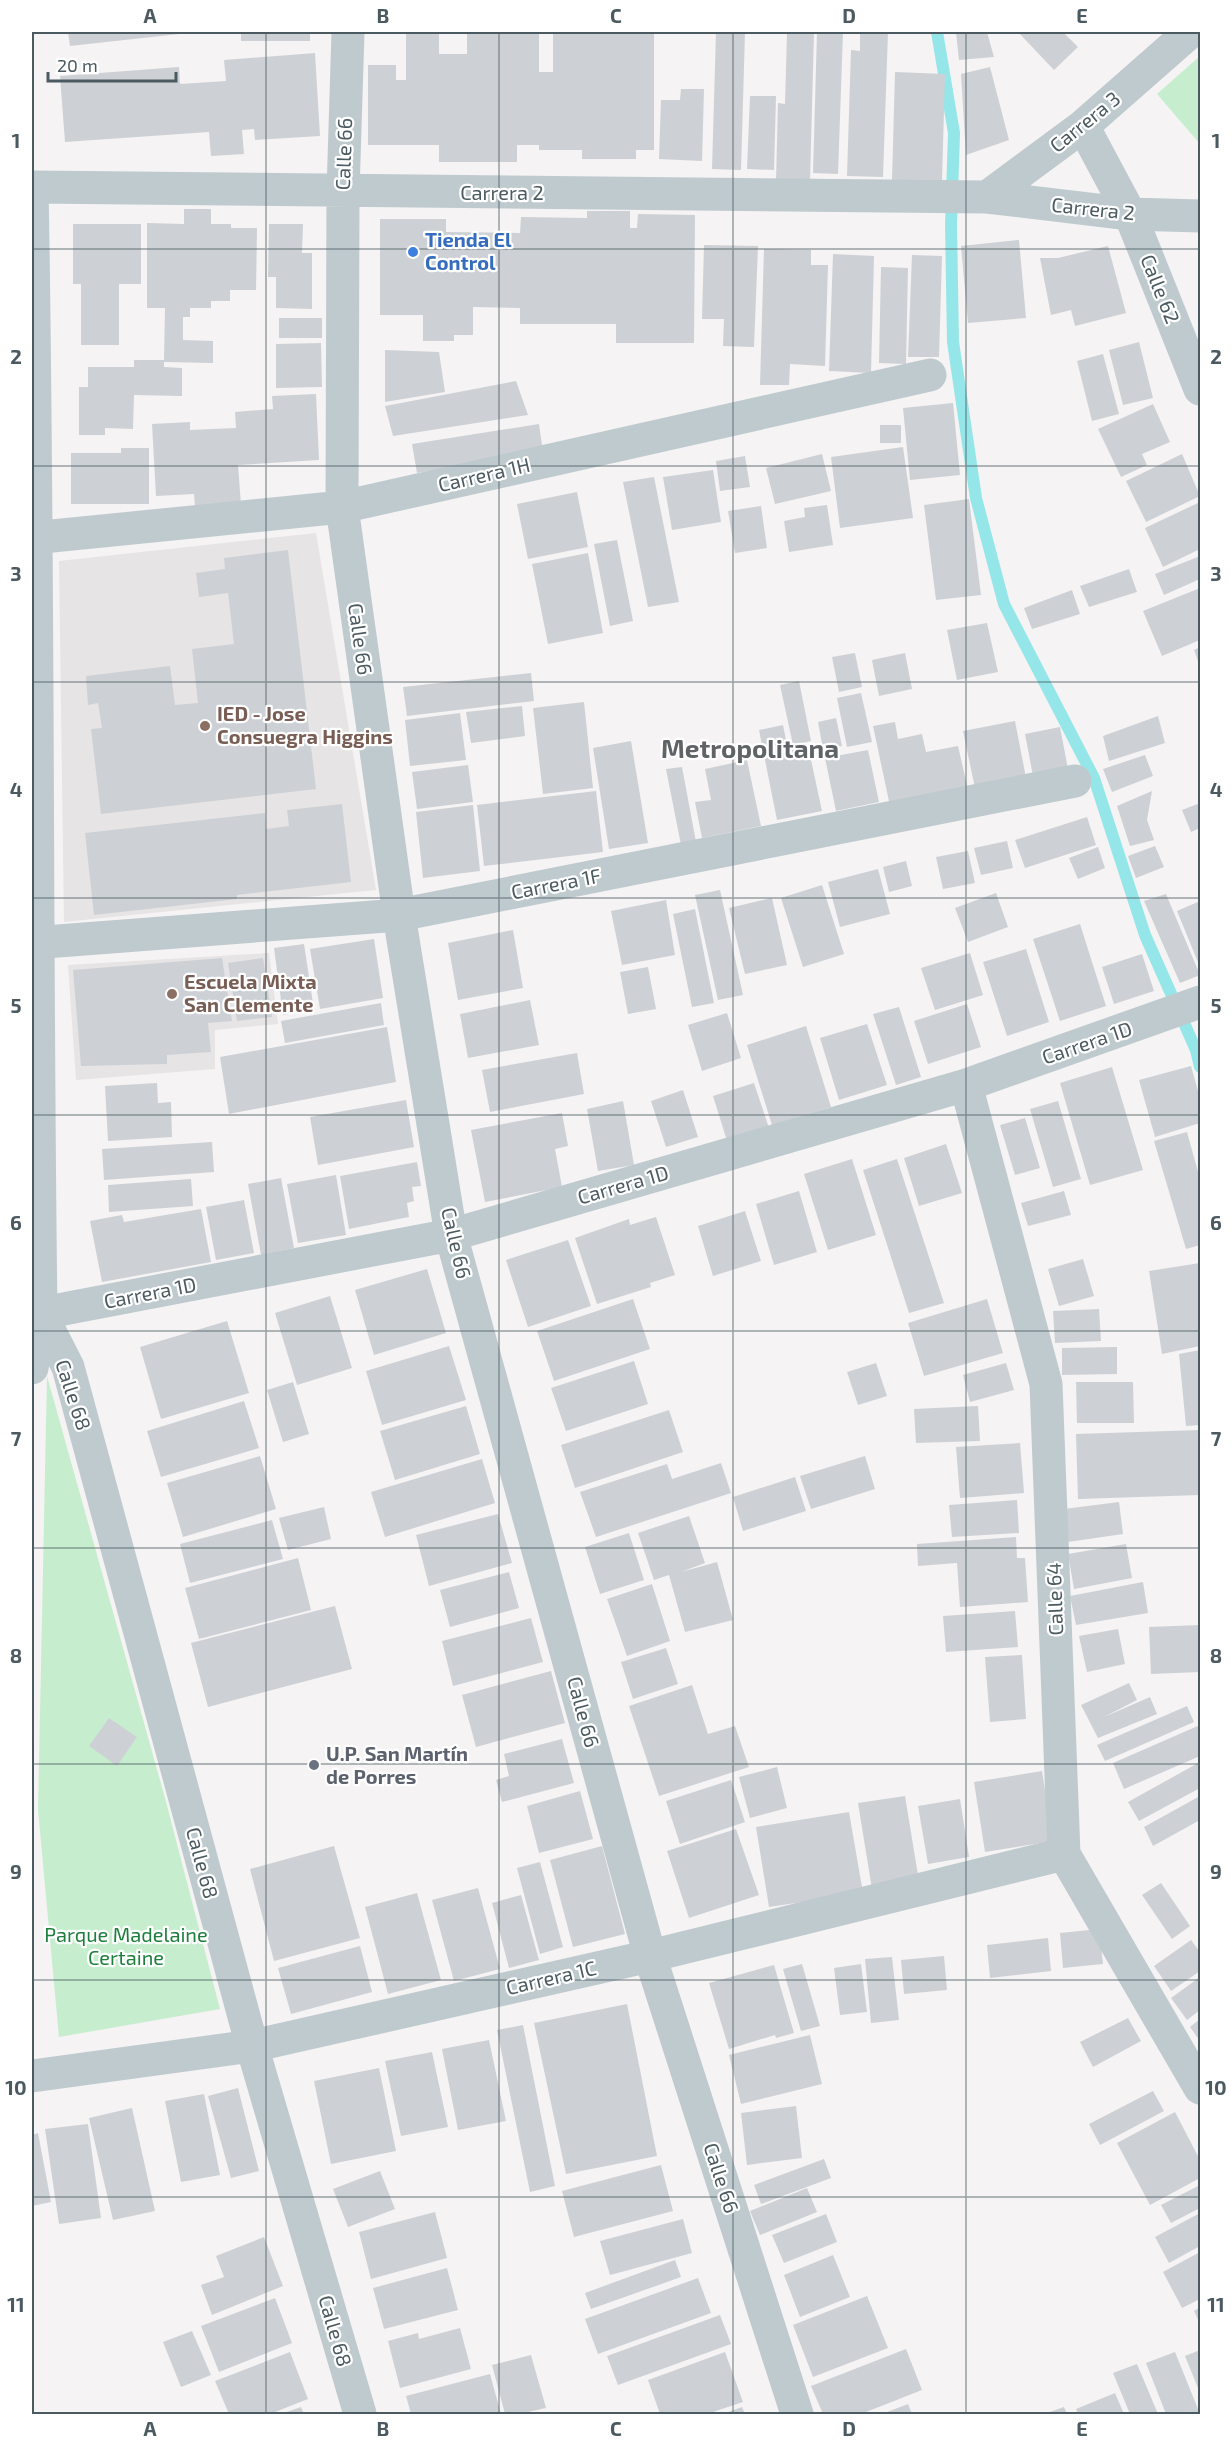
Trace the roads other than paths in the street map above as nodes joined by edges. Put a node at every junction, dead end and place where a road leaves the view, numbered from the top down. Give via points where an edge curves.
1 (348, 32) edge
2 (1190, 32) edge
3 (1091, 119) junction
4 (32, 187) edge
5 (343, 192) junction
6 (979, 198) junction
7 (1130, 214) junction
8 (1200, 216) edge
9 (930, 375) dead end
10 (1200, 389) edge
11 (342, 507) junction
12 (34, 538) edge
13 (1075, 781) dead end
14 (399, 915) junction
15 (34, 943) edge
16 (1182, 1009) edge
17 (966, 1085) junction
18 (451, 1235) junction
19 (36, 1315) edge
20 (32, 1368) edge
21 (1065, 1854) junction
22 (650, 1956) junction
23 (252, 2046) junction
24 (32, 2076) edge
25 (1200, 2088) edge
26 (360, 2415) edge
27 (797, 2415) edge

1 - 5 street, Calle 66
2 - 3 street, Carrera 3
3 - 6 street, Carrera 3
3 - 7 street, Calle 62
4 - 5 street, Carrera 2
4 - 12 street, Calle 68
5 - 6 street, Carrera 2
5 - 11 street, Calle 66
6 - 7 street, Carrera 2
7 - 8 street, Carrera 2
7 - 10 street, Calle 62
9 - 11 street, Carrera 1H
11 - 12 street, Carrera 1H
11 - 14 street, Calle 66
12 - 15 street, Calle 68
13 - 14 street, Carrera 1F
14 - 15 street, Carrera 1F
14 - 18 street, Calle 66
15 - 19 street, Calle 68
16 - 17 street, Carrera 1D
17 - 18 street, Carrera 1D
17 - 21 street, Calle 64 via 1046,1384
18 - 19 street, Carrera 1D
18 - 22 street, Calle 66
19 - 20 street, Calle 68
19 - 23 street, Calle 68 via 68,1367
21 - 22 street, Carrera 1C
21 - 25 street, Calle 64
22 - 23 street, Carrera 1C
22 - 27 street, Calle 66
23 - 24 street, Carrera 1C
23 - 26 street, Calle 68

